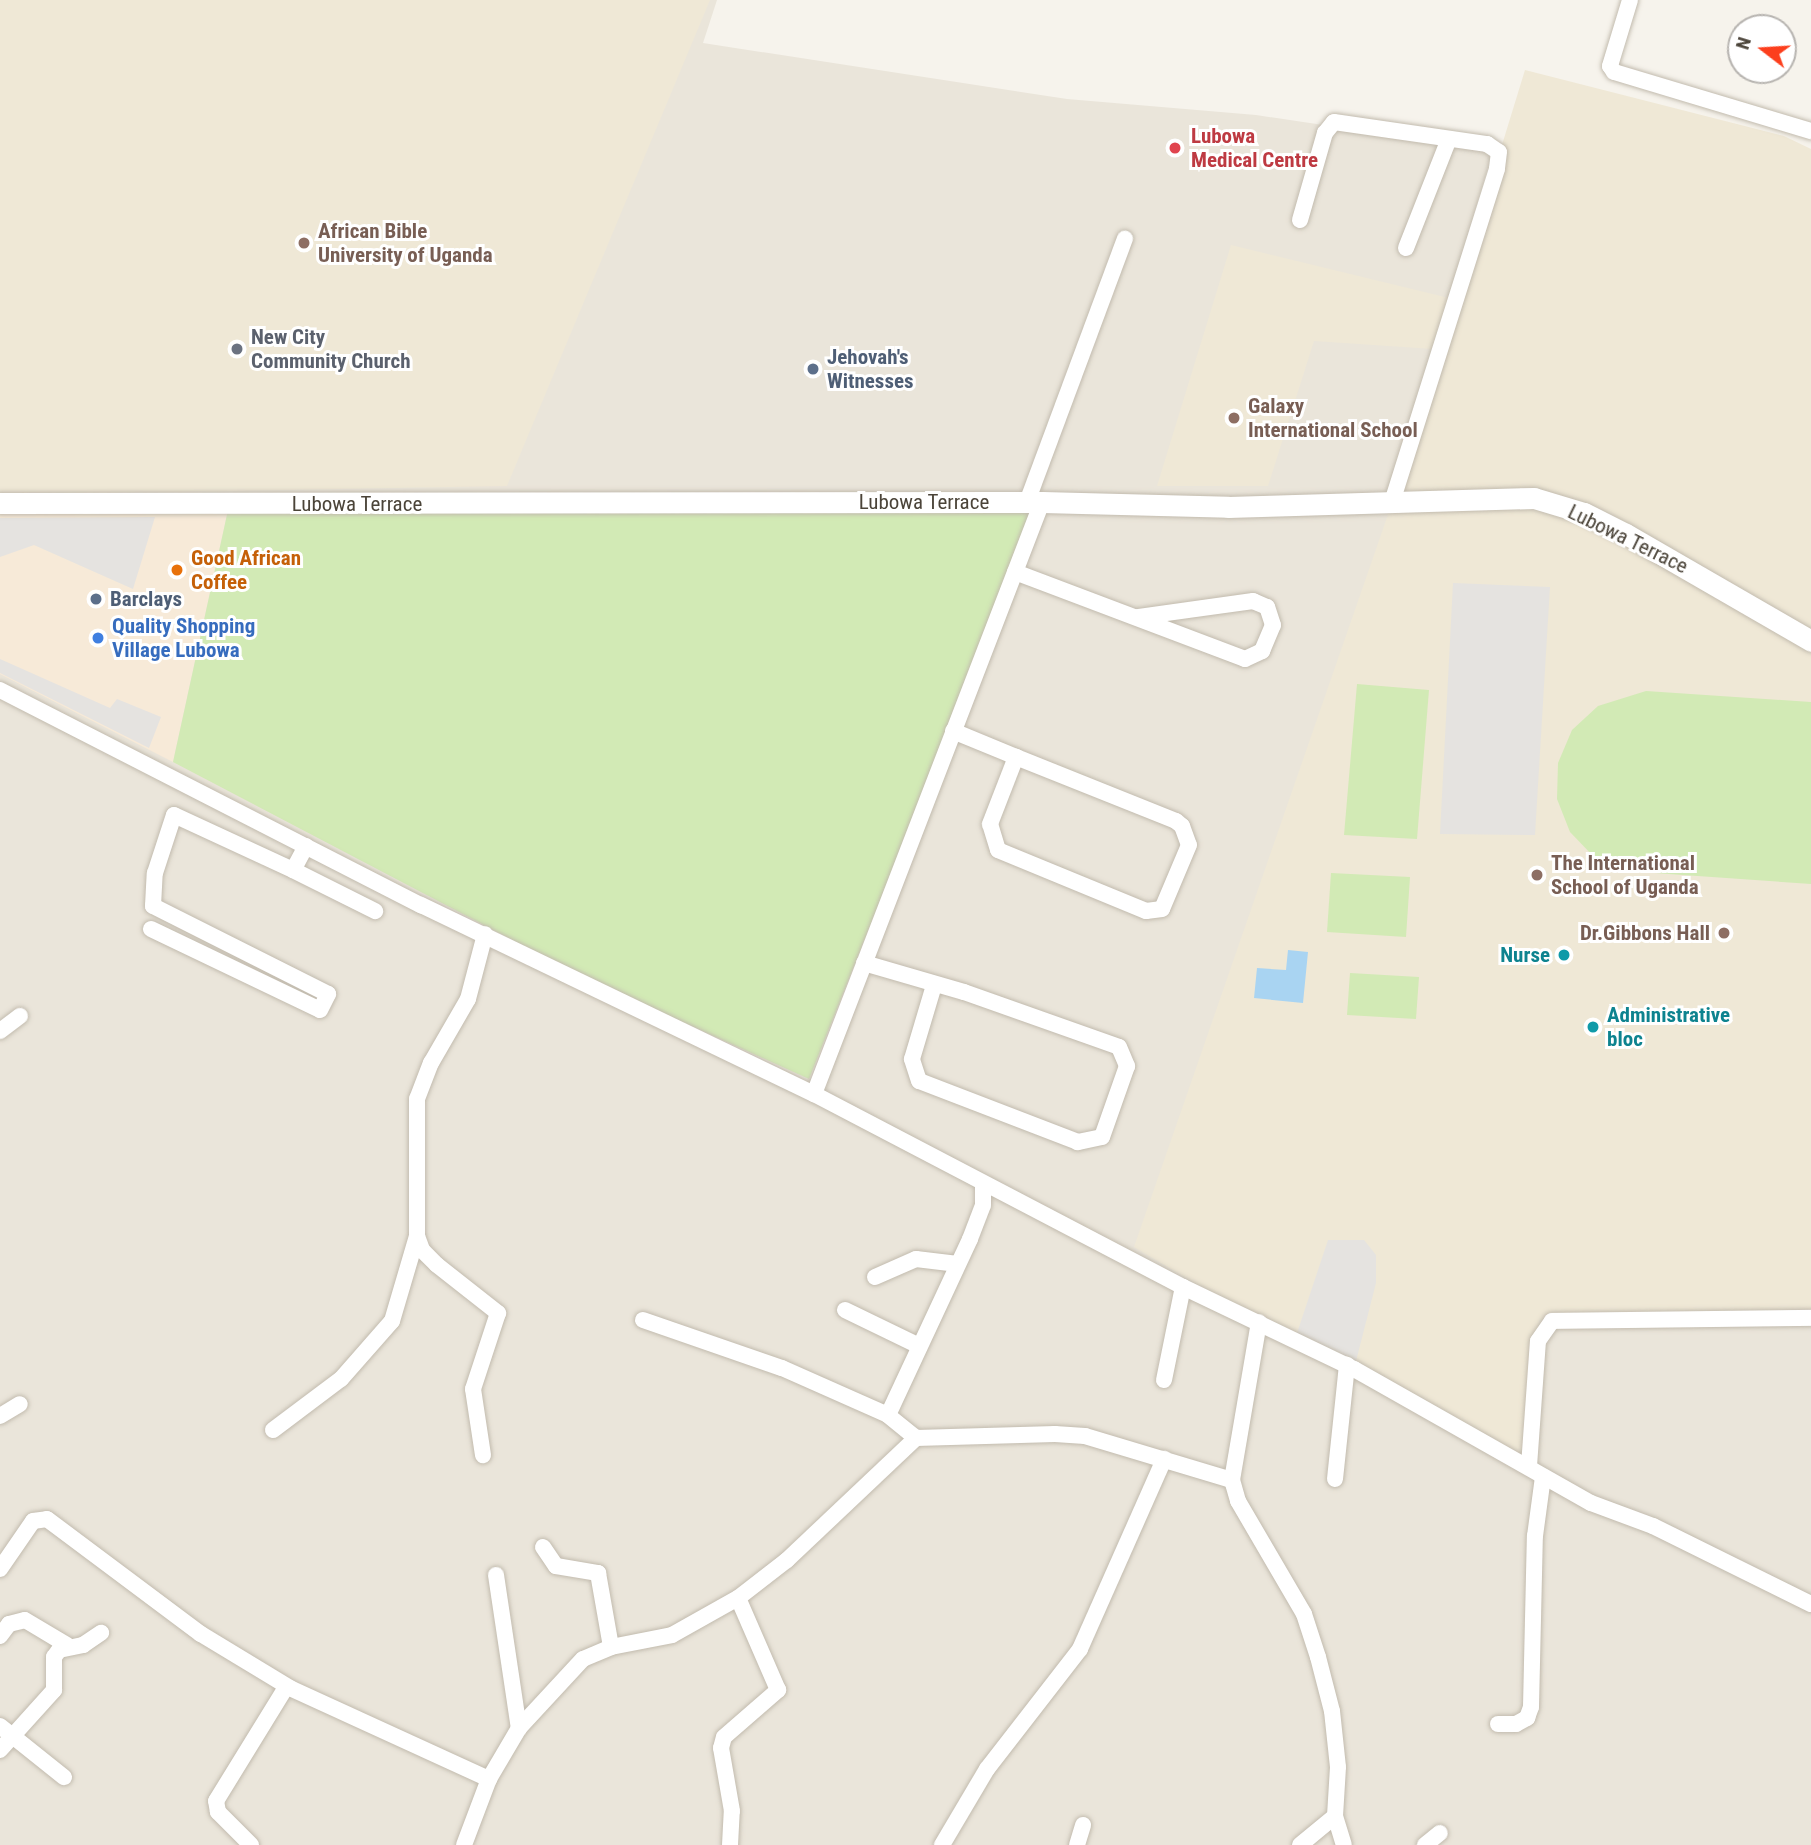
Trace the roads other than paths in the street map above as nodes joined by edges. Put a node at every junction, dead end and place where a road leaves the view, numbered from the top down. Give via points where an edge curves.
1 (1630, 0) edge
2 (1811, 131) edge
3 (1449, 139) junction
4 (1300, 220) dead end
5 (1125, 239) dead end
6 (1406, 247) dead end
7 (1035, 502) junction
8 (0, 503) edge
9 (1392, 503) junction
10 (1015, 572) junction
11 (1137, 617) junction
12 (1811, 641) edge
13 (0, 690) edge
14 (953, 732) junction
15 (1016, 757) junction
16 (306, 846) junction
17 (293, 870) junction
18 (375, 911) dead end
19 (151, 929) dead end
20 (485, 934) junction
21 (864, 963) junction
22 (934, 985) junction
23 (20, 1016) dead end
24 (0, 1031) edge
25 (814, 1094) junction
26 (983, 1184) junction
27 (417, 1236) junction
28 (958, 1264) junction
29 (874, 1277) dead end
30 (1183, 1287) junction
31 (845, 1310) dead end
32 (1811, 1318) edge
33 (643, 1320) dead end
34 (1259, 1322) junction
35 (919, 1346) junction
36 (1347, 1365) junction
37 (1164, 1380) dead end
38 (20, 1404) dead end
39 (888, 1415) junction
40 (0, 1416) edge
41 (273, 1430) dead end
42 (916, 1438) junction
43 (483, 1455) dead end
44 (1164, 1459) junction
45 (1529, 1466) junction
46 (1543, 1477) junction
47 (1335, 1479) dead end
48 (1232, 1480) junction
49 (543, 1547) dead end
50 (0, 1569) edge
51 (496, 1576) dead end
52 (738, 1598) junction
53 (1811, 1604) edge
54 (101, 1633) dead end
55 (0, 1636) edge
56 (67, 1645) junction
57 (611, 1647) junction
58 (286, 1686) junction
59 (1498, 1724) dead end
60 (519, 1728) junction
61 (6, 1730) edge
62 (0, 1750) edge
63 (64, 1777) dead end
64 (489, 1779) junction
65 (1335, 1816) junction
66 (1083, 1825) dead end
67 (1440, 1833) dead end
68 (251, 1845) edge
69 (464, 1845) edge
70 (730, 1845) edge
71 (942, 1845) edge
72 (1077, 1845) edge
73 (1300, 1845) edge
74 (1343, 1845) edge
75 (1425, 1845) edge

1 - 2 street via 1610,66 1614,72
3 - 4 street via 1334,121 1325,133
3 - 6 street
3 - 9 street via 1494,147 1499,159
5 - 7 street
7 - 8 street, Lubowa Terrace
7 - 9 street, Lubowa Terrace
7 - 10 street
9 - 12 street, Lubowa Terrace via 1499,496 1534,498 1584,513
10 - 11 street
10 - 14 street
11 - 11 street via 1245,659 1262,651 1273,625 1267,607 1253,601
13 - 16 street
14 - 15 street
14 - 21 street
15 - 15 street via 1182,826 1189,845 1163,909 1146,911 998,850 990,824
16 - 17 street
16 - 20 street
17 - 18 street
17 - 19 street via 174,815 155,873 153,906 328,994 320,1010
20 - 25 street
20 - 27 street via 468,999 431,1063 417,1099
21 - 22 street
21 - 25 street
22 - 22 street via 1119,1047 1127,1066 1102,1138 1078,1142 919,1081 912,1059
23 - 24 street
25 - 26 street
26 - 28 street via 980,1214
26 - 30 street
27 - 41 street via 400,1300 383,1334 341,1379
27 - 43 street via 422,1250 437,1265 498,1313 473,1390
28 - 29 street via 916,1259
28 - 35 street
30 - 34 street
30 - 37 street
31 - 35 street
32 - 45 street via 1552,1321 1538,1340
33 - 39 street via 782,1368
34 - 36 street
34 - 48 street
35 - 39 street
36 - 45 street
36 - 47 street
38 - 40 street
39 - 42 street
42 - 44 street via 1085,1436
42 - 52 street via 787,1560
44 - 48 street
44 - 71 street via 1080,1649 987,1769
45 - 46 street
46 - 53 street
46 - 59 street via 1535,1536 1531,1707 1527,1718 1516,1724
48 - 65 street via 1238,1501 1304,1614 1318,1657 1336,1742
49 - 57 street via 556,1566 598,1573
50 - 58 street via 33,1521 47,1519 201,1634
51 - 60 street
52 - 57 street via 672,1635
52 - 70 street via 778,1690 724,1737 721,1748 732,1811
54 - 56 street via 83,1645
55 - 56 street via 9,1624 25,1620
56 - 61 street via 54,1657 54,1690
57 - 60 street via 583,1659
58 - 64 street
58 - 68 street via 216,1801 218,1812
60 - 64 street
61 - 62 street
61 - 63 street
64 - 69 street
65 - 73 street
65 - 74 street
66 - 72 street
67 - 75 street

